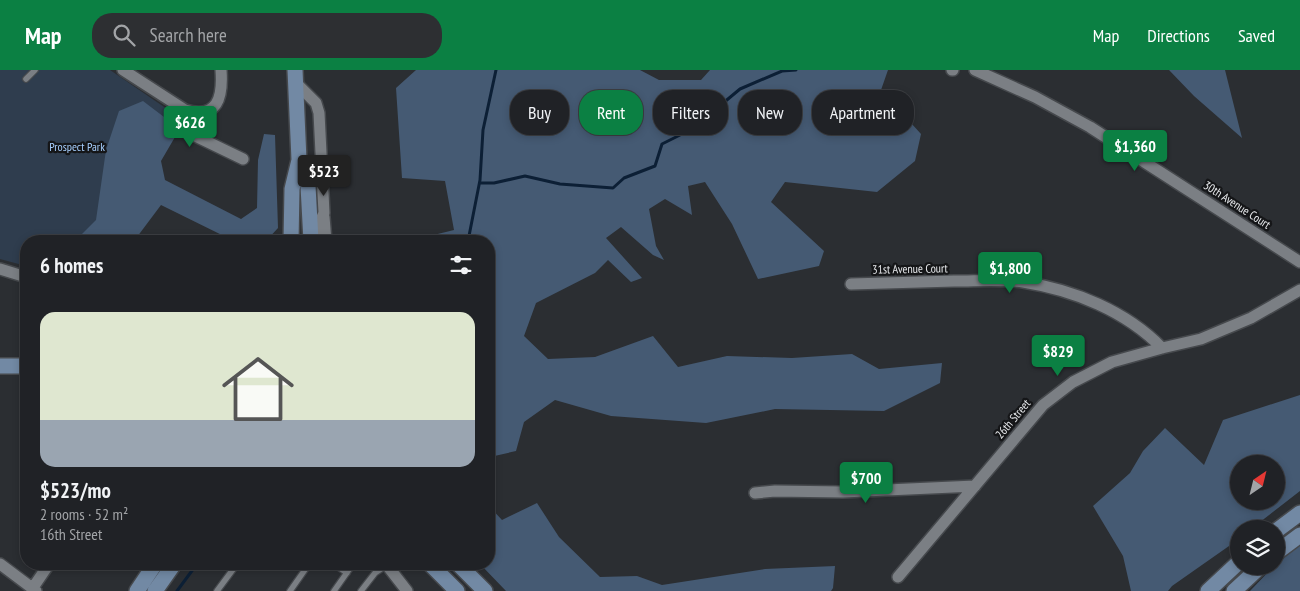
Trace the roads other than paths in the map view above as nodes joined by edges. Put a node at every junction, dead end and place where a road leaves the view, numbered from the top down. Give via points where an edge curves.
1 (35, 70) edge
2 (123, 70) edge
3 (221, 70) edge
4 (975, 70) edge
5 (295, 76) edge
6 (26, 78) dead end
7 (175, 104) junction
8 (243, 158) dead end
9 (299, 160) junction
10 (324, 212) junction
11 (289, 235) edge
12 (311, 235) edge
13 (314, 235) edge
14 (326, 235) edge
15 (1300, 262) edge
16 (0, 269) edge
17 (20, 275) edge
18 (851, 284) dead end
19 (1300, 290) edge
20 (1162, 348) junction
21 (0, 366) edge
22 (20, 366) edge
23 (975, 486) junction
24 (755, 493) dead end
25 (1300, 513) edge
26 (1285, 524) edge
27 (1300, 535) edge
28 (1285, 546) edge
29 (0, 564) edge
30 (46, 570) edge
31 (150, 570) edge
32 (170, 570) edge
33 (233, 570) edge
34 (305, 570) edge
35 (343, 570) edge
36 (349, 570) edge
37 (378, 570) edge
38 (391, 570) edge
39 (436, 570) edge
40 (464, 570) edge
41 (1230, 570) edge
42 (347, 573) junction
43 (1251, 575) edge
44 (898, 577) dead end
45 (34, 590) edge
46 (137, 591) edge
47 (156, 591) edge
48 (217, 591) edge
49 (290, 591) edge
50 (334, 591) edge
51 (361, 591) edge
52 (407, 591) edge
53 (457, 591) edge
54 (485, 591) edge
55 (1208, 591) edge
56 (1234, 591) edge

1 - 6 lane
2 - 7 street
3 - 7 street via 219,99 210,109 197,114
4 - 15 street, 30th Avenue Court via 1090,127
5 - 9 main road
5 - 10 street via 316,103 319,113
7 - 8 street via 180,124 187,132
9 - 11 main road via 292,189
9 - 12 main road via 308,186
10 - 13 street
10 - 14 street
16 - 17 street
18 - 20 street, 31st Avenue Court via 1022,282 1074,295 1119,314 1149,334
19 - 20 street, 26th Street via 1252,318 1201,339
20 - 23 street, 26th Street via 1112,362 1073,382 1043,405
21 - 22 main road
23 - 24 street
23 - 44 street, 26th Street
25 - 26 main road
27 - 28 main road
29 - 45 street
30 - 45 street
31 - 46 main road
32 - 47 main road
33 - 48 lane
34 - 49 lane
35 - 42 lane
36 - 42 lane
37 - 51 lane
38 - 52 street
39 - 53 main road
40 - 54 main road
41 - 55 main road
42 - 50 lane
43 - 56 main road

